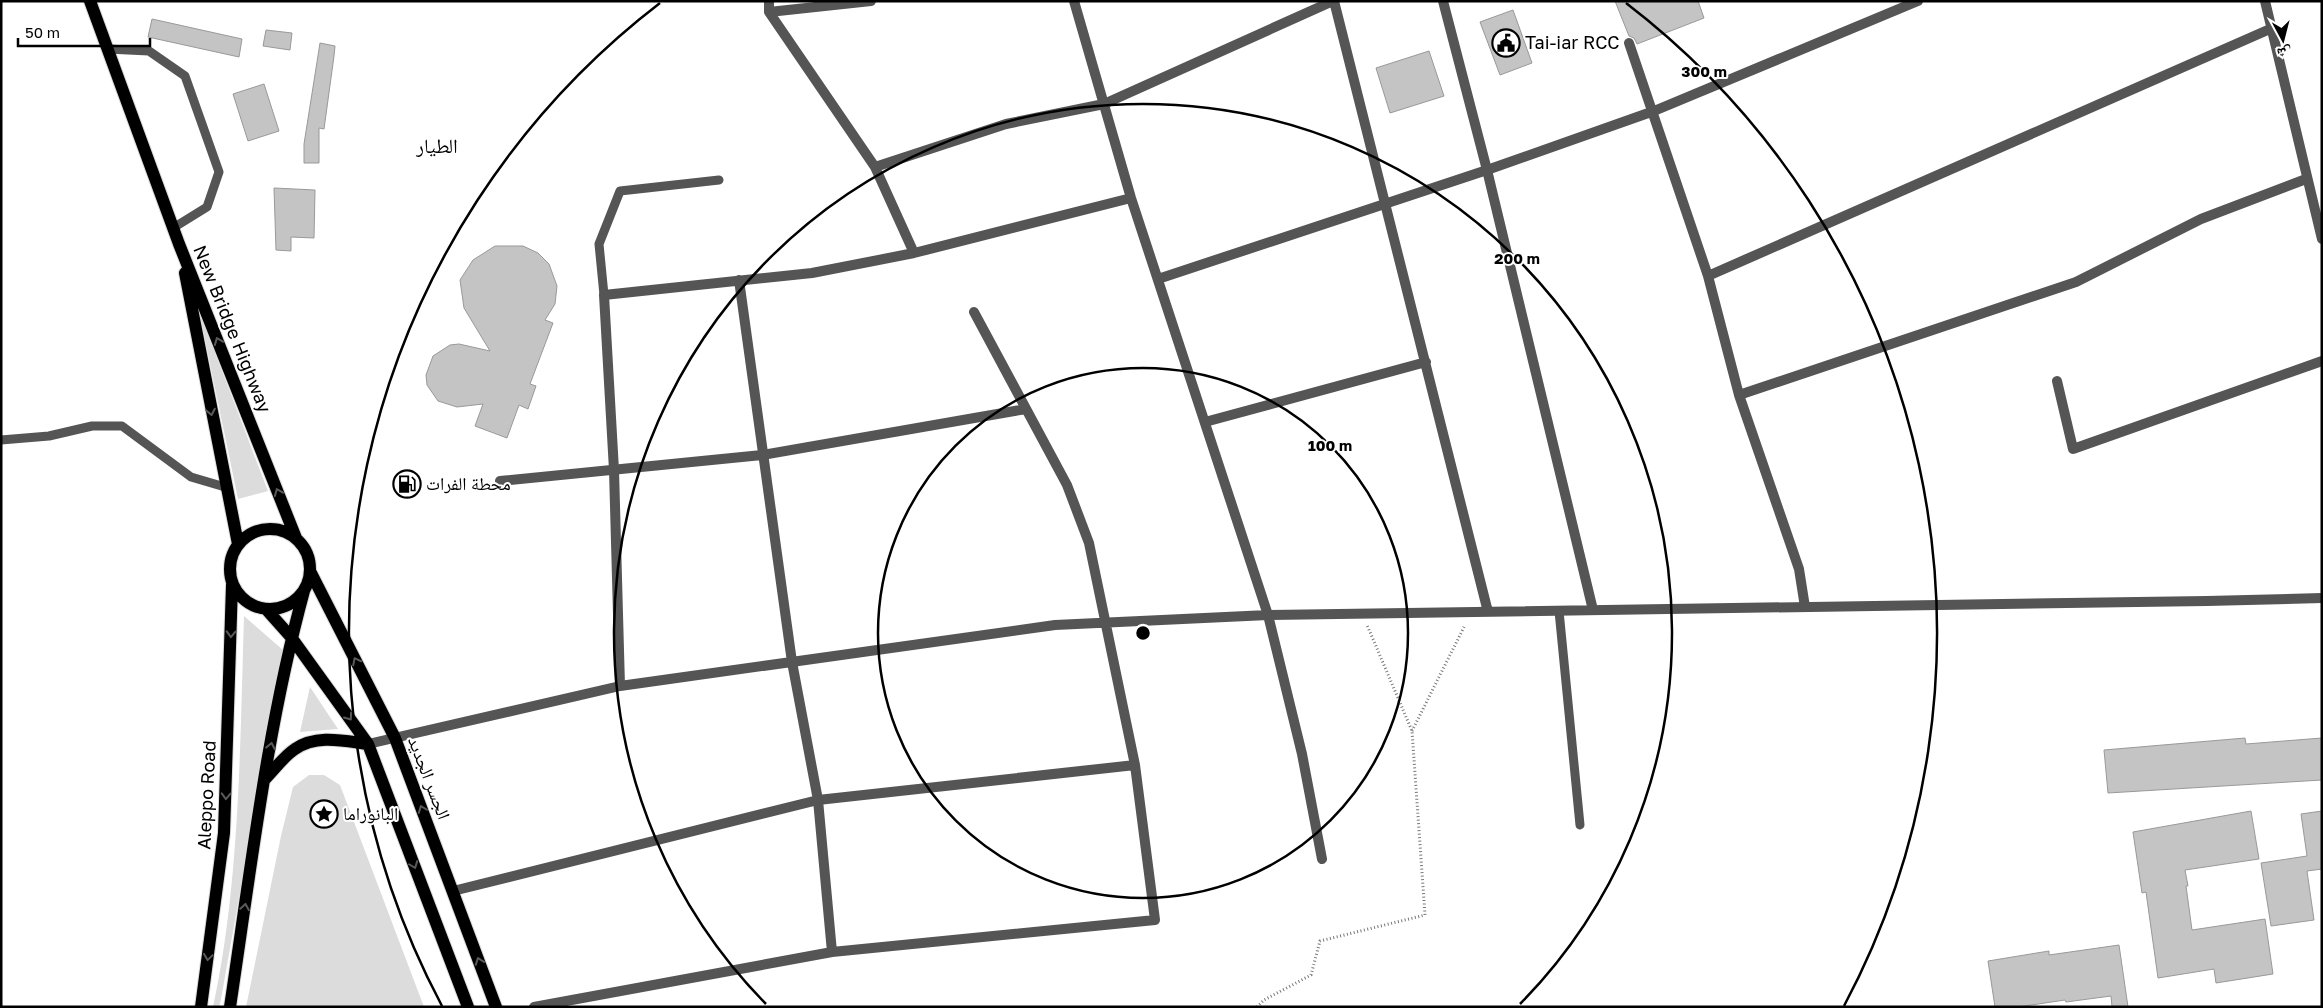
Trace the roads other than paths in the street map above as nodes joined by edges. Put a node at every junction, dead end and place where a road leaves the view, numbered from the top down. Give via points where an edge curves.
1 (90, 1) edge
2 (871, 1) edge
3 (1074, 1) edge
4 (1334, 1) edge
5 (1443, 1) edge
6 (1918, 1) edge
7 (2265, 1) edge
8 (769, 7) edge
9 (2270, 29) junction
10 (1629, 43) dead end
11 (107, 49) junction
12 (1104, 104) junction
13 (1654, 111) junction
14 (875, 167) junction
15 (1487, 170) junction
16 (2306, 179) junction
17 (719, 180) dead end
18 (1131, 198) junction
19 (1385, 204) junction
20 (174, 228) junction
21 (2322, 239) edge
22 (179, 244) junction
23 (914, 253) junction
24 (1708, 276) junction
25 (1158, 279) junction
26 (739, 280) junction
27 (604, 295) junction
28 (974, 312) dead end
29 (2322, 361) edge
30 (1426, 362) junction
31 (2057, 381) dead end
32 (1740, 395) junction
33 (1026, 409) junction
34 (1205, 422) junction
35 (1, 440) edge
36 (762, 455) junction
37 (614, 470) junction
38 (500, 481) dead end
39 (225, 487) junction
40 (296, 538) junction
41 (238, 544) junction
42 (310, 571) junction
43 (232, 585) junction
44 (304, 591) junction
45 (2322, 598) edge
46 (1805, 607) junction
47 (266, 609) junction
48 (1593, 610) junction
49 (1559, 611) junction
50 (1488, 612) junction
51 (1268, 615) junction
52 (1106, 623) junction
53 (291, 637) junction
54 (792, 662) junction
55 (620, 686) junction
56 (395, 738) junction
57 (368, 744) junction
58 (1134, 764) junction
59 (264, 780) junction
60 (818, 800) junction
61 (1580, 825) dead end
62 (1322, 860) dead end
63 (453, 891) junction
64 (832, 952) junction
65 (201, 1007) edge
66 (230, 1007) edge
67 (468, 1007) edge
68 (496, 1007) edge
69 (534, 1007) edge

1 - 11 main road
2 - 8 street
3 - 12 street
4 - 12 street
4 - 19 street
5 - 15 street
6 - 13 street
7 - 9 street
8 - 14 street
9 - 16 street
9 - 24 street
10 - 13 street
11 - 20 main road
11 - 20 lane via 149,51 185,76 219,172 207,207
12 - 14 street via 1006,124
12 - 18 street
13 - 15 street
13 - 24 street
14 - 23 street
15 - 19 street
15 - 48 street
16 - 21 street
16 - 32 street via 2201,219 2076,282
17 - 27 lane via 620,191 599,244
18 - 23 street
18 - 25 street
19 - 25 street
19 - 30 street
20 - 22 main road
22 -> 39 main road, New Bridge Highway
40 -> 22 main road, New Bridge Highway
23 - 26 street via 812,273
24 - 32 street
25 - 34 street
26 - 27 street
26 - 36 street
27 - 37 street
28 - 33 street
29 - 31 street via 2073,449
30 - 34 street
30 - 50 street
32 - 46 street via 1799,569
33 - 36 street
33 - 52 street via 1070,494 1089,543
34 - 51 street
35 - 39 lane via 49,436 92,426 122,426 191,477
36 - 37 street
36 - 54 street
37 - 38 street
37 - 55 street
39 - 41 main road, New Bridge Highway
40 - 41 main road via 285,531 266,529 247,535
40 - 42 main road via 309,558
41 - 43 main road via 229,564
42 - 44 main road
56 -> 42 main road, الجسر الجديد
43 - 47 main road via 246,602
43 -> 65 main road, Aleppo Road via 224,833
44 - 47 main road via 287,605
44 - 53 main road
45 - 46 street
46 - 48 street
47 - 53 main road
48 - 49 street
49 - 50 street
49 - 61 lane
50 - 51 street
51 - 52 street
51 - 62 street via 1302,754
52 - 54 street via 1055,626
52 - 58 street
53 -> 57 main road
59 -> 53 main road
54 - 55 street
54 - 60 street
55 - 56 street
56 - 57 street
63 -> 56 main road, الجسر الجديد
57 - 59 main road via 332,739 313,741 294,749
57 -> 67 main road
58 - 60 street
58 - 64 street via 1155,920
66 -> 59 main road
60 - 63 street
60 - 64 street
68 -> 63 main road, الجسر الجديد
64 - 69 street

